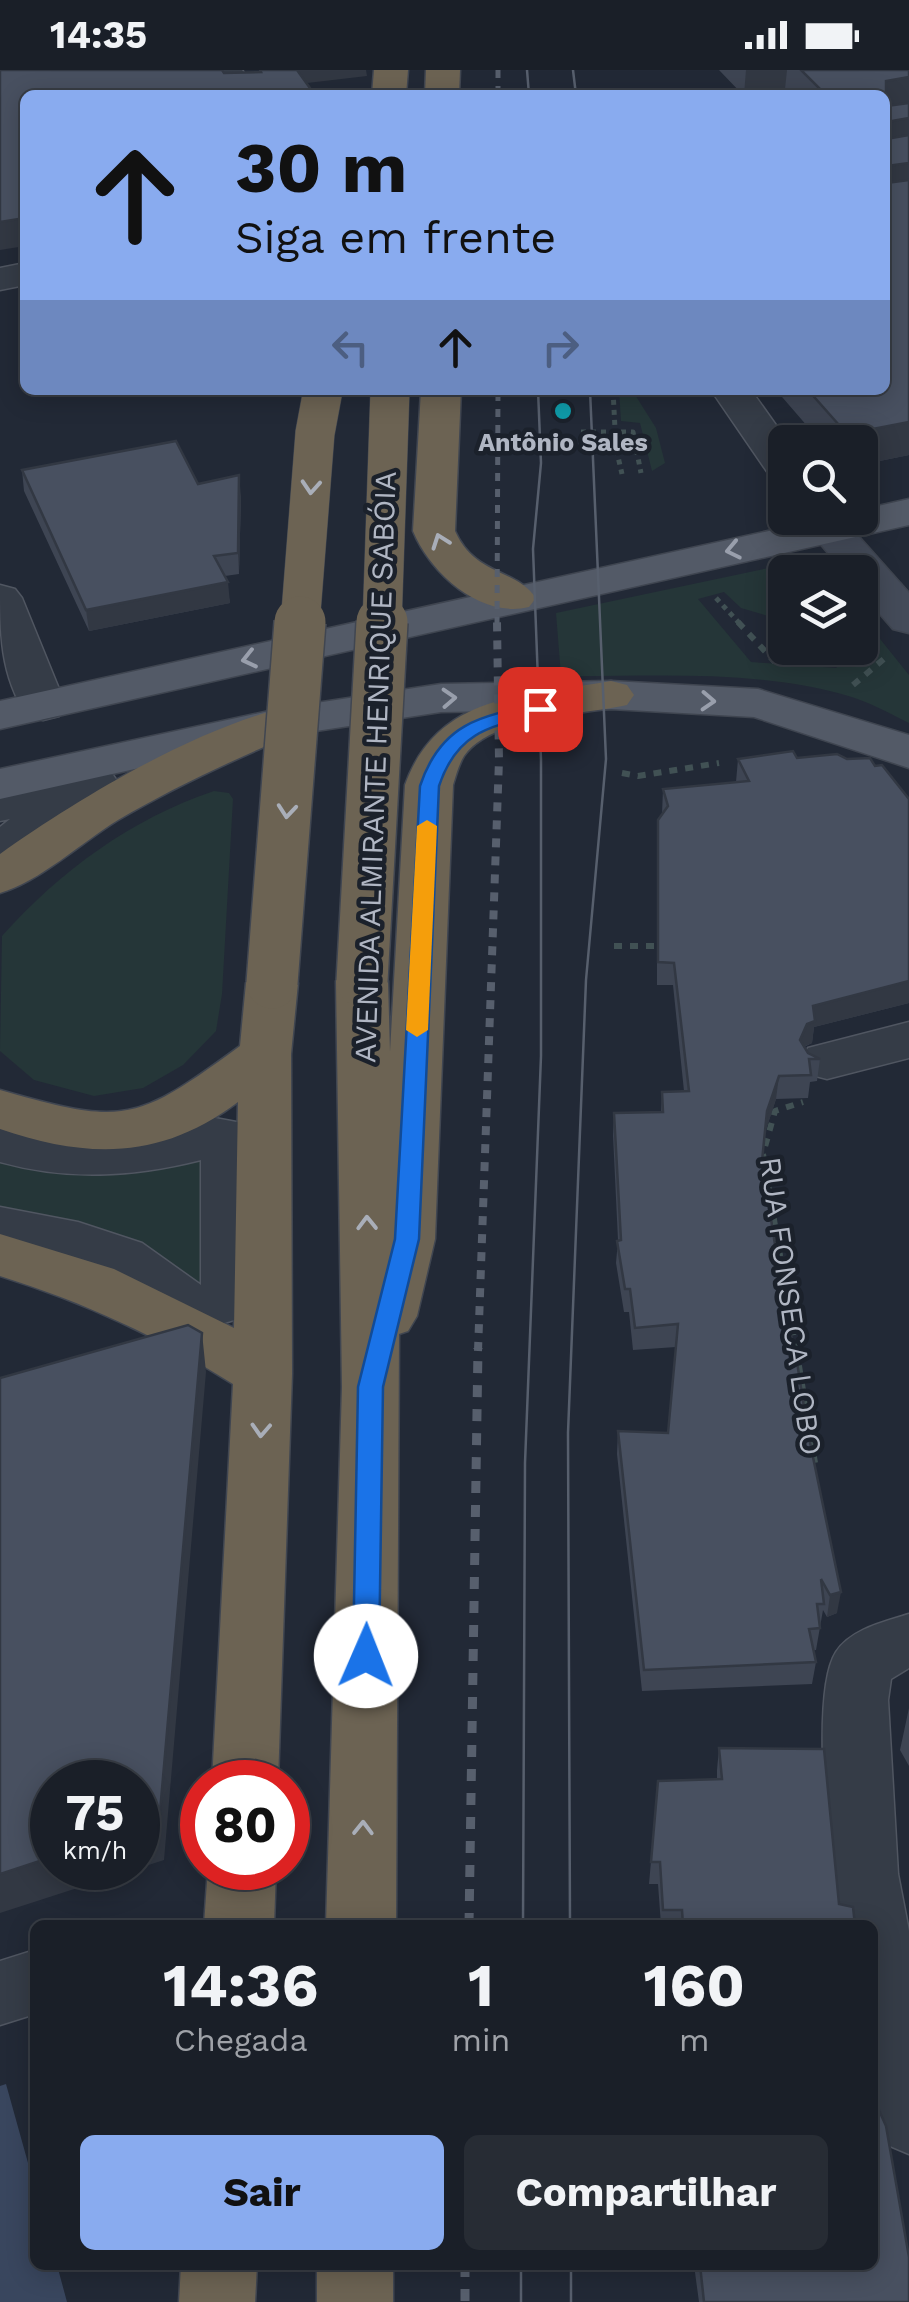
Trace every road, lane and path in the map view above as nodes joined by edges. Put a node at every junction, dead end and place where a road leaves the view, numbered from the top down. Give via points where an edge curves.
1 (322, 395) edge
2 (390, 395) edge
3 (442, 395) edge
4 (613, 395) edge
5 (735, 395) edge
6 (581, 432) dead end
7 (614, 432) junction
8 (768, 443) edge
9 (641, 473) dead end
10 (622, 474) dead end
11 (909, 512) edge
12 (878, 516) edge
13 (775, 535) edge
14 (835, 535) edge
15 (713, 595) dead end
16 (0, 598) edge
17 (514, 598) junction
18 (909, 620) edge
19 (768, 654) edge
20 (886, 657) dead end
21 (778, 665) edge
22 (784, 671) dead end
23 (850, 688) dead end
24 (611, 695) junction
25 (21, 711) edge
26 (283, 722) junction
27 (909, 754) edge
28 (719, 762) dead end
29 (622, 773) dead end
30 (0, 784) edge
31 (0, 806) edge
32 (0, 851) edge
33 (0, 877) edge
34 (614, 946) dead end
35 (668, 946) edge
36 (909, 1040) edge
37 (264, 1054) junction
38 (827, 1061) joint
39 (0, 1109) edge
40 (0, 1143) edge
41 (0, 1227) edge
42 (0, 1255) edge
43 (264, 1374) junction
44 (370, 1387) junction
45 (815, 1468) edge
46 (884, 1654) edge
47 (247, 1760) edge
48 (361, 1920) edge
49 (872, 1920) edge
50 (878, 1950) edge
51 (30, 1984) edge
52 (0, 1993) edge
53 (909, 2119) edge
54 (219, 2270) edge
55 (356, 2270) edge
56 (217, 2302) edge
57 (355, 2302) edge

1 -> 37 highway, bridge
44 -> 2 highway, AVENIDA ALMIRANTE HENRIQUE SABÓIA, bridge via 362,981
17 -> 3 highway via 476,581 441,552 434,531
4 - 7 path
5 - 8 street
6 - 7 path
7 - 9 path via 633,432
7 - 10 path
11 - 12 main road
13 -> 17 main road
14 - 18 street
15 - 19 path
16 - 25 street
17 -> 25 main road
20 - 23 path
21 - 22 path
26 -> 24 main road via 440,698
24 -> 27 main road via 758,704
24 - 44 highway via 504,716 457,736 439,757 430,786 407,1239
26 - 30 main road
26 - 33 highway via 130,791
28 - 29 path
31 - 32 street via 96,785
34 - 35 path
36 - 38 street
37 - 39 highway via 181,1114 137,1129 66,1132
37 - 43 highway
38 - 45 path, RUA FONSECA LOBO via 838,1092 775,1111 764,1154
40 - 41 street via 87,1157 228,1138 230,1299 190,1306 161,1292 126,1260
42 - 43 highway via 94,1284 185,1326
43 -> 47 highway
48 -> 44 highway, AVENIDA ALMIRANTE HENRIQUE SABÓIA
46 - 49 street via 856,1700
50 - 53 street
51 - 52 street
54 - 56 highway
55 - 57 highway

